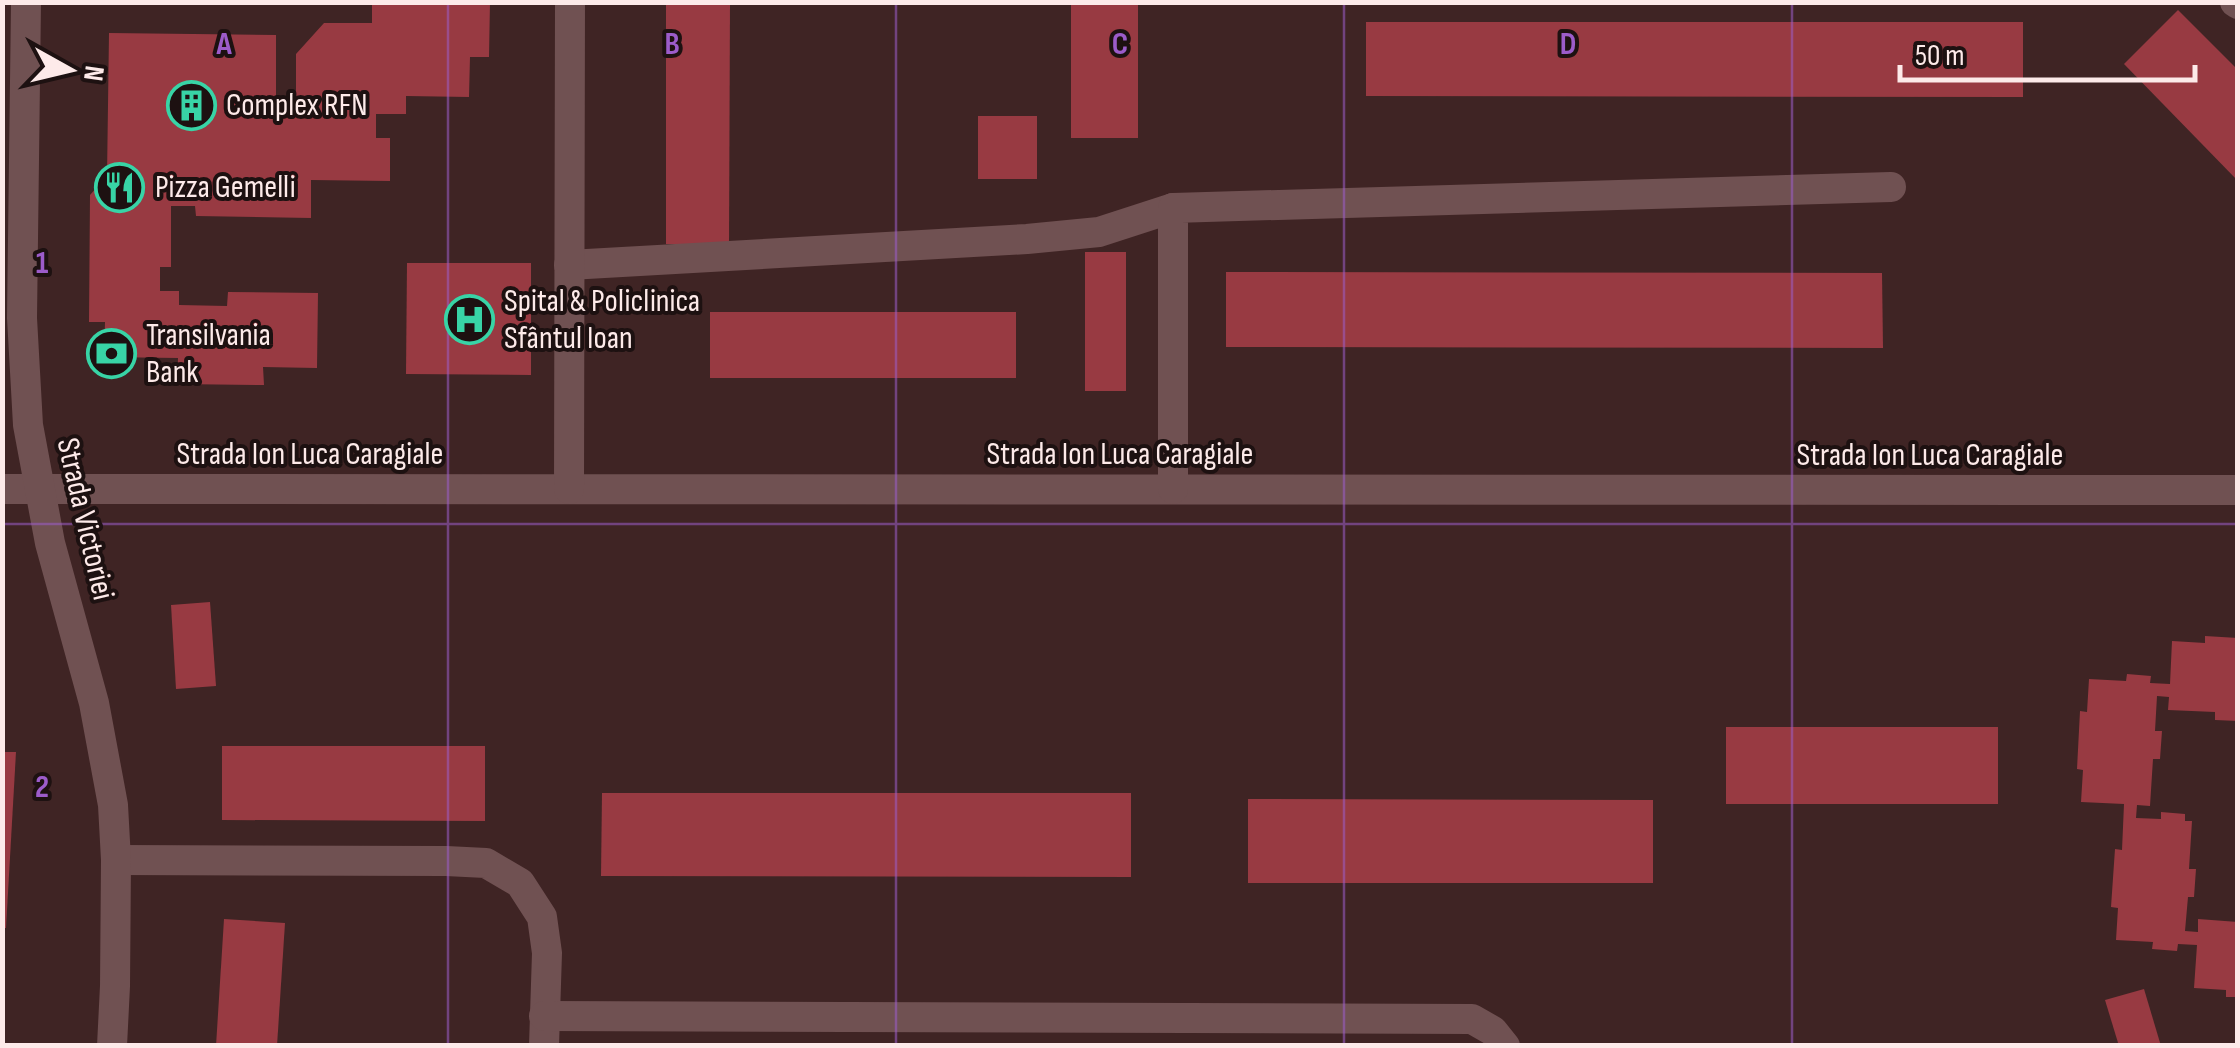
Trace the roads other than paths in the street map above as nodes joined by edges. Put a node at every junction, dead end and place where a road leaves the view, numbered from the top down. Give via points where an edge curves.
1 (26, 2) edge
2 (570, 2) edge
3 (1891, 187) dead end
4 (1173, 208) junction
5 (569, 265) junction
6 (2, 489) edge
7 (40, 489) junction
8 (569, 489) junction
9 (1173, 489) junction
10 (2238, 490) edge
11 (116, 860) junction
12 (544, 1031) edge
13 (112, 1046) edge
14 (1505, 1046) edge

1 - 7 street, Strada Victoriei via 22,318 28,425
2 - 5 street
3 - 4 street
4 - 5 street via 1099,232 1027,239
4 - 9 street
5 - 8 street
6 - 7 street, Strada Ion Luca Caragiale
7 - 8 street, Strada Ion Luca Caragiale
7 - 11 street, Strada Victoriei via 94,702
8 - 9 street, Strada Ion Luca Caragiale
9 - 10 street, Strada Ion Luca Caragiale
11 - 12 street via 486,863 520,882 542,918
11 - 13 street, Strada Victoriei
12 - 14 street via 1472,1019

